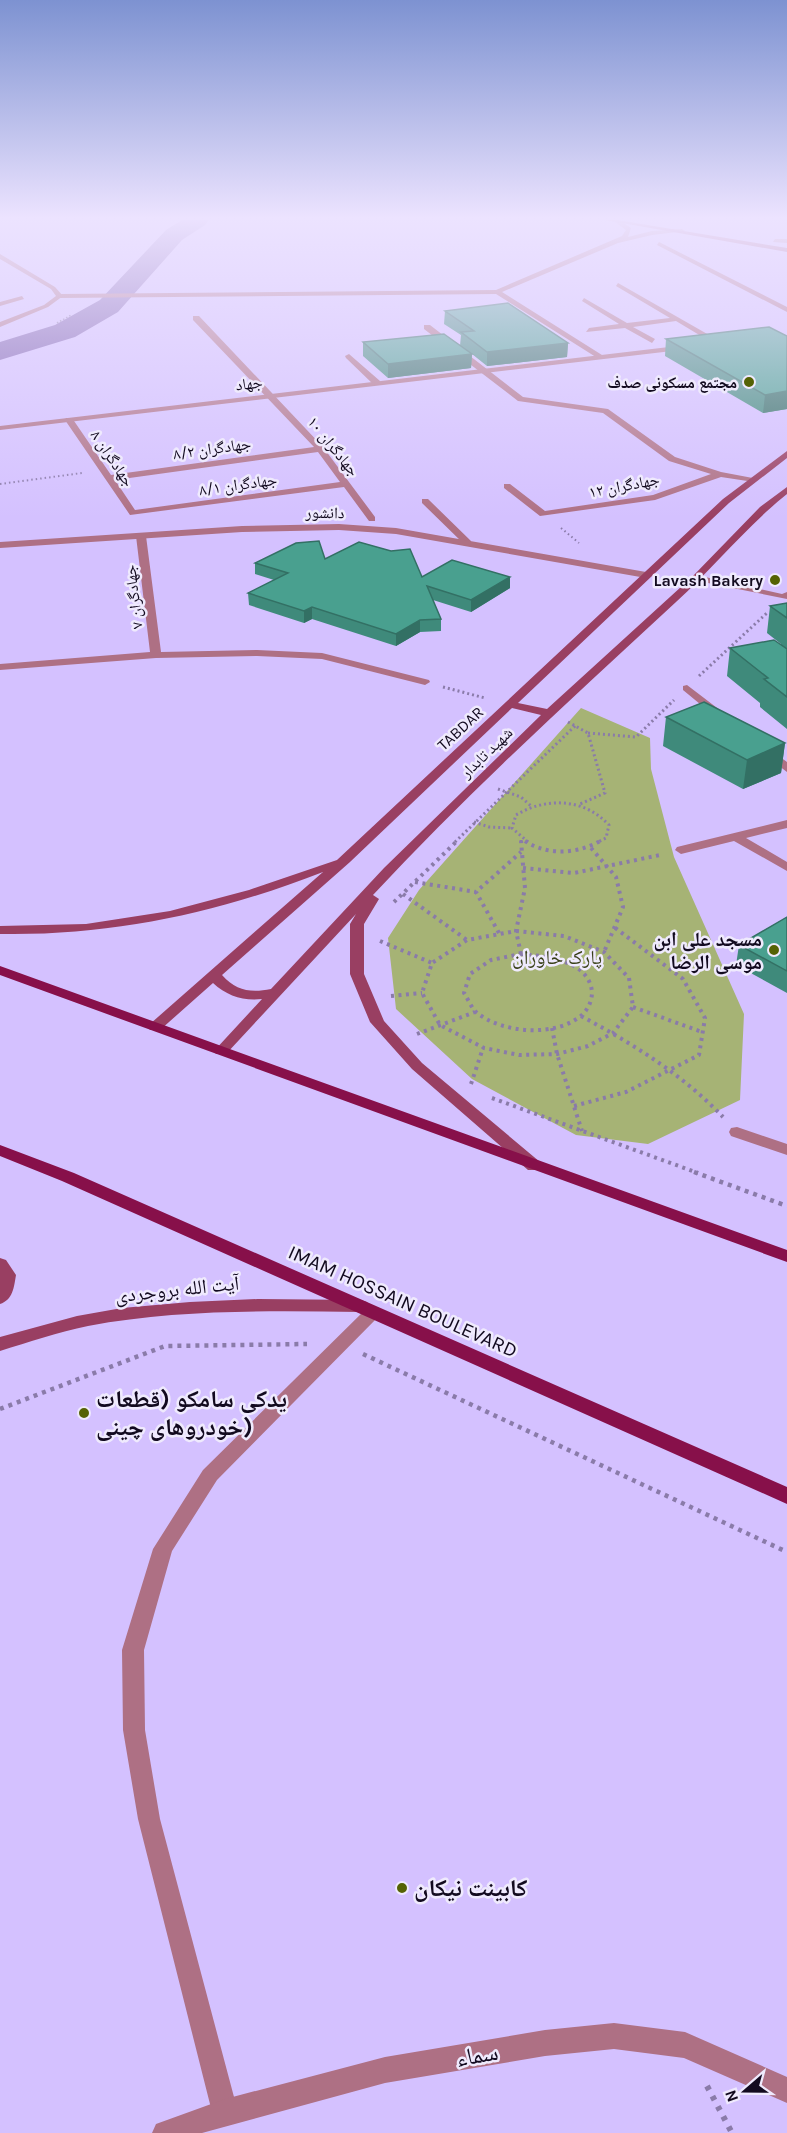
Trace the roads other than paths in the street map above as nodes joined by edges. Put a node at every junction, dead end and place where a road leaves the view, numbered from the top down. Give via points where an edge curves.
1 (198, 320) edge
2 (540, 320) edge
3 (616, 320) edge
4 (675, 320) edge
5 (680, 320) edge
6 (626, 326) junction
7 (427, 327) dead end
8 (589, 330) dead end
9 (652, 341) dead end
10 (731, 342) edge
11 (719, 343) junction
12 (349, 356) dead end
13 (599, 357) junction
14 (482, 370) junction
15 (377, 382) junction
16 (271, 395) junction
17 (69, 420) junction
18 (0, 428) edge
19 (320, 449) junction
20 (787, 454) edge
21 (106, 474) junction
22 (720, 474) junction
23 (754, 478) junction
24 (347, 484) junction
25 (507, 486) dead end
26 (787, 490) edge
27 (424, 501) dead end
28 (133, 513) joint
29 (372, 519) dead end
30 (141, 536) junction
31 (468, 543) junction
32 (0, 545) edge
33 (646, 575) junction
34 (696, 578) junction
35 (786, 597) edge
36 (156, 655) junction
37 (0, 667) edge
38 (425, 682) road end
39 (687, 688) dead end
40 (509, 704) junction
41 (549, 713) junction
42 (732, 724) edge
43 (760, 746) edge
44 (787, 768) edge
45 (787, 824) edge
46 (736, 837) junction
47 (681, 850) road end
48 (345, 859) junction
49 (787, 867) edge
50 (389, 871) junction
51 (0, 930) edge
52 (0, 970) edge
53 (213, 974) junction
54 (275, 992) junction
55 (155, 1027) junction
56 (221, 1051) junction
57 (737, 1132) road end
58 (0, 1150) edge
59 (787, 1150) edge
60 (534, 1166) junction
61 (787, 1256) edge
62 (0, 1264) edge
63 (0, 1298) edge
64 (367, 1309) junction
65 (0, 1344) edge
66 (787, 1496) edge
67 (787, 2090) edge
68 (225, 2112) junction
69 (165, 2133) edge

1 - 16 street, جهادگران ۱۰
2 - 13 street
3 - 6 street
4 - 6 street
5 - 11 street
6 - 8 street
6 - 9 street
7 - 14 street
10 - 11 street, جهاد
11 - 13 street, جهاد
12 - 15 street
13 - 14 street, جهاد
14 - 15 street, جهاد
14 - 22 street via 521,399 605,411 672,459
15 - 16 street, جهاد
16 - 17 street, جهاد
16 - 19 street, جهادگران ۱۰
17 - 18 street, جهاد
17 - 21 street, جهادگران ۸
19 - 21 street, جهادگران ۸/۲
19 - 24 street, جهادگران ۱۰
20 - 23 main road, TABDAR
21 - 28 street, جهادگران ۸
22 - 23 street, جهادگران ۱۲
22 - 25 street, جهادگران ۱۲ via 655,497 543,514
23 - 33 main road, TABDAR
24 - 28 street, جهادگران ۸/۱
24 - 29 street, جهادگران ۱۰
26 - 34 main road, شهید تابدار via 763,509
27 - 31 street
30 - 31 street, دانشور via 339,527 396,531
30 - 32 street, دانشور
30 - 36 street, جهادگران ۷
31 - 33 street, دانشور
33 - 40 main road, TABDAR
34 - 35 street
34 - 41 main road, شهید تابدار
36 - 37 street
36 - 38 street via 322,656
39 - 42 street
40 - 41 main road
40 - 48 main road, TABDAR
41 - 50 main road, شهید تابدار
43 - 44 street
45 - 46 street
46 - 47 street
46 - 49 street
48 - 51 main road via 278,886 209,906 68,930
48 - 53 main road, TABDAR
50 - 54 main road, شهید تابدار
50 - 60 main road via 357,924 357,974 377,1022 417,1066
52 - 55 main road
53 - 54 main road via 223,988 253,998
53 - 55 main road, TABDAR
54 - 56 main road, شهید تابدار
55 - 56 main road
56 - 60 main road
57 - 59 street
58 - 64 main road, IMAM HOSSAIN BOULEVARD
60 - 61 main road
62 - 63 main road via 7,1275
64 - 65 main road, آیت الله بروجردی via 245,1304 173,1309 87,1320
64 - 66 main road, IMAM HOSSAIN BOULEVARD
64 - 68 street via 341,1344 210,1475 163,1549 133,1650 134,1731 149,1819
67 - 68 street, سماء via 686,2045 614,2036 545,2043 385,2070
68 - 69 street, سماء

